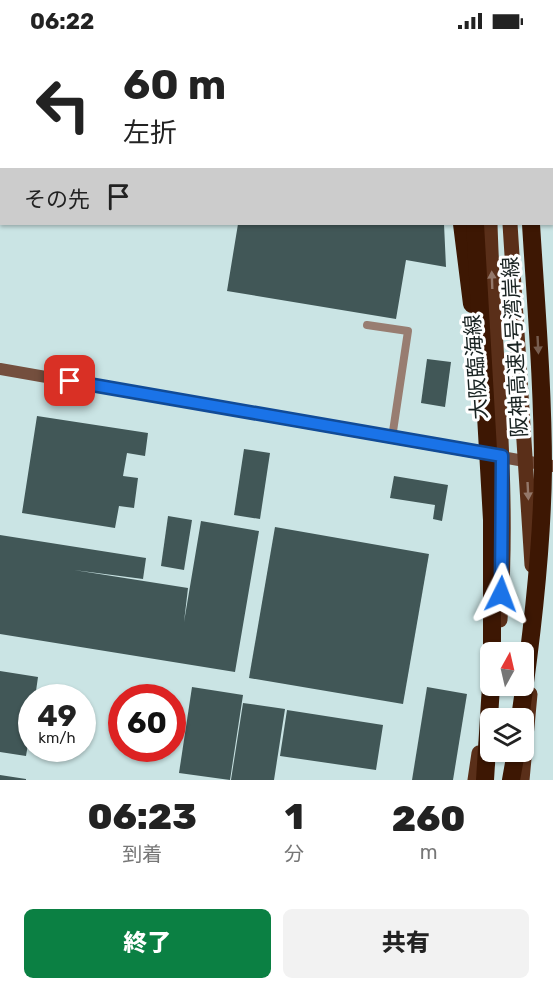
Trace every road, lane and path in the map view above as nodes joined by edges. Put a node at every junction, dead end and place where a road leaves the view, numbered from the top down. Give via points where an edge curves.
1 (462, 225) edge
2 (475, 225) edge
3 (490, 225) edge
4 (510, 225) edge
5 (531, 225) edge
6 (539, 225) edge
7 (537, 316) junction
8 (367, 325) dead end
9 (0, 369) edge
10 (486, 412) junction
11 (392, 438) junction
12 (502, 456) junction
13 (526, 461) junction
14 (553, 466) edge
15 (494, 642) edge
16 (495, 642) edge
17 (489, 696) edge
18 (490, 696) edge
19 (521, 708) edge
20 (514, 762) edge
21 (475, 780) edge
22 (485, 780) edge
23 (511, 780) edge
24 (522, 780) edge

1 - 10 highway, bridge
2 - 10 highway, 阪神高速4号湾岸線, bridge
12 -> 3 main road, 大阪臨海線
4 - 13 main road, 大阪臨海線
5 - 7 highway, 阪神高速4号湾岸線, bridge
6 - 7 highway, bridge
7 -> 19 highway, 阪神高速4号湾岸線, bridge via 543,446 540,539
8 - 11 lane via 408,331
9 - 11 street
10 - 15 highway, 阪神高速4号湾岸線, bridge
11 - 12 street
12 - 13 street
12 - 16 main road, 大阪臨海線 via 503,573
13 - 14 street
13 -> 24 main road, 大阪臨海線 via 532,644 530,714
17 - 21 main road
18 - 22 highway
20 - 23 highway

